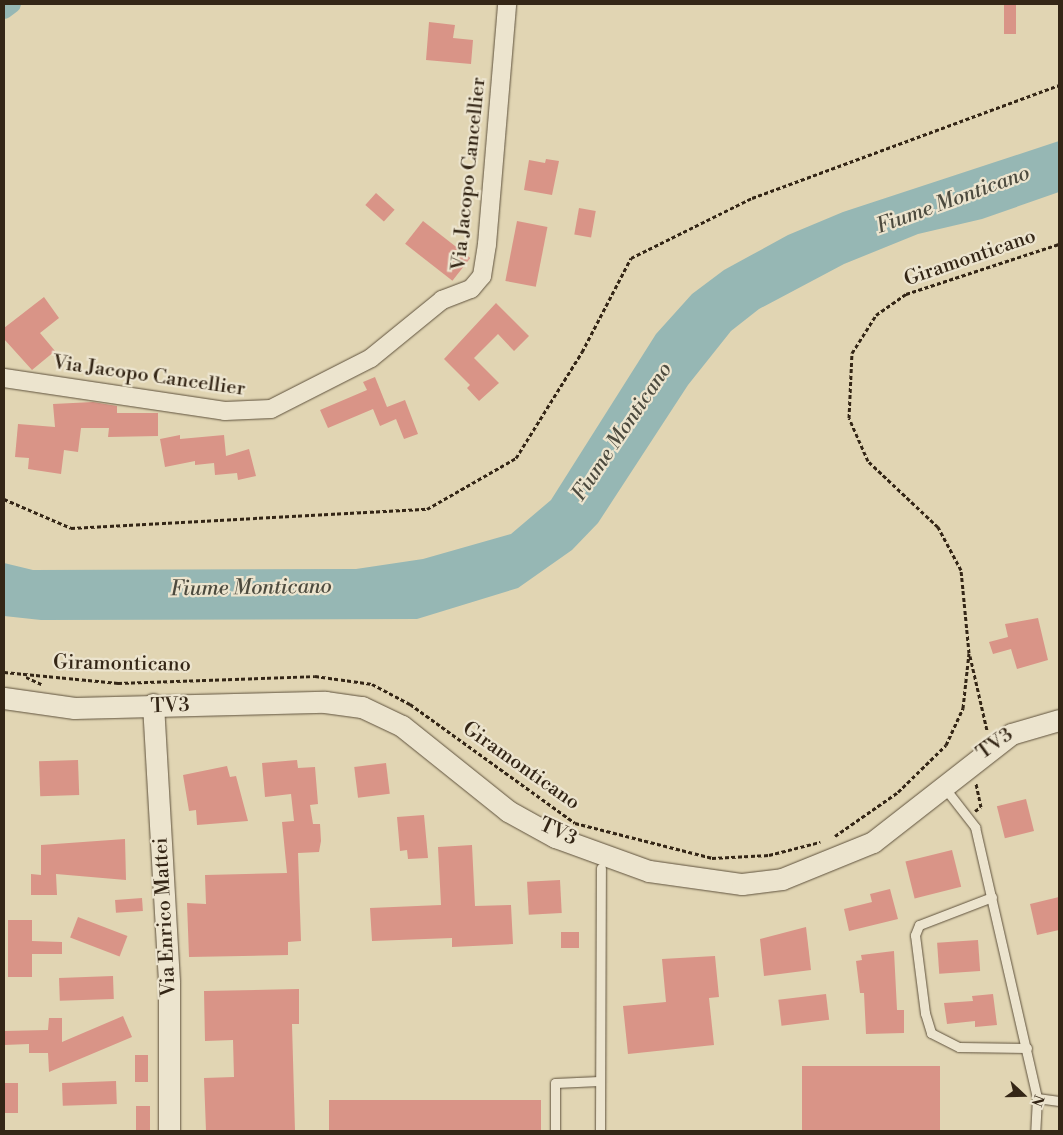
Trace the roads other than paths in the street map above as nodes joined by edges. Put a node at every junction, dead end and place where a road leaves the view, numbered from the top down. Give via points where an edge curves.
1 (507, 4) edge
2 (4, 378) edge
3 (4, 698) edge
4 (153, 704) junction
5 (1059, 720) edge
6 (944, 787) junction
7 (601, 868) dead end
8 (992, 897) junction
9 (1027, 1048) junction
10 (599, 1081) junction
11 (1037, 1098) junction
12 (1059, 1101) edge
13 (170, 1131) edge
14 (554, 1131) edge
15 (600, 1131) edge
16 (1036, 1131) edge

1 - 2 street, Via Jacopo Cancellier via 487,244 482,276 471,289 442,300 371,358 271,409 225,411
3 - 4 street via 74,708
4 - 6 street via 324,702 382,714 425,742 508,811 554,837 616,862 694,879 742,884 782,879 827,864 873,842
4 - 13 street, Via Enrico Mattei via 169,982
5 - 6 street via 1011,734 986,750
6 - 8 lane via 975,827
7 - 10 lane
8 - 9 lane
8 - 9 lane via 919,925 915,935 925,1013 931,1033 960,1047
9 - 11 lane
10 - 14 lane via 555,1083
10 - 15 lane
11 - 12 lane
11 - 16 lane

